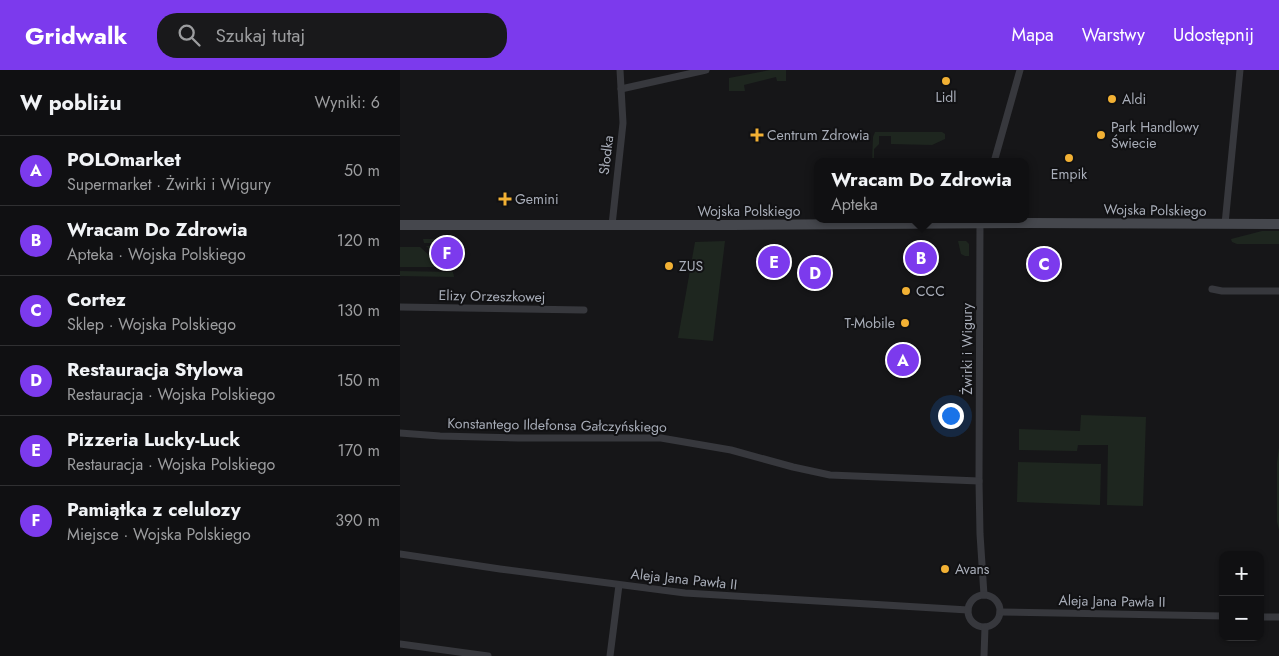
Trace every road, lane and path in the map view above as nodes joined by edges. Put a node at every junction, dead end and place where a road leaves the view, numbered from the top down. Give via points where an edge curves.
1 (620, 70) edge
2 (706, 70) edge
3 (1020, 70) edge
4 (1240, 70) edge
5 (621, 89) junction
6 (995, 158) edge
7 (1029, 222) edge
8 (814, 223) edge
9 (980, 223) edge
10 (1225, 224) junction
11 (1279, 224) edge
12 (400, 225) edge
13 (612, 225) junction
14 (1212, 289) dead end
15 (1279, 290) edge
16 (400, 307) edge
17 (584, 310) dead end
18 (400, 433) edge
19 (979, 481) junction
20 (400, 554) edge
21 (619, 585) junction
22 (984, 595) junction
23 (968, 610) junction
24 (1000, 612) junction
25 (1219, 616) edge
26 (1264, 617) edge
27 (1279, 617) edge
28 (985, 628) junction
29 (400, 644) edge
30 (488, 656) edge
31 (610, 656) edge
32 (984, 656) edge

1 - 5 street, Słodka
2 - 5 street
3 - 6 street
4 - 10 street
5 - 13 street, Słodka via 623,123
7 - 10 street, Wojska Polskiego
8 - 13 street, Wojska Polskiego
9 - 19 street, Żwirki i Wigury
10 - 11 street, Wojska Polskiego
12 - 13 street, Wojska Polskiego
14 - 15 street
16 - 17 street, Elizy Orzeszkowej
18 - 19 street, Konstantego Ildefonsa Gałczyńskiego via 537,439 661,438 724,448 830,474
19 - 22 street, Żwirki i Wigury
20 - 21 street, Aleja Jana Pawła II
21 - 23 street, Aleja Jana Pawła II via 709,595
21 - 31 street
22 - 23 street via 973,600
22 - 24 street via 998,602
23 - 28 street via 971,620
24 - 25 street, Aleja Jana Pawła II
24 - 28 street via 997,621
26 - 27 street
28 - 32 street
29 - 30 street

